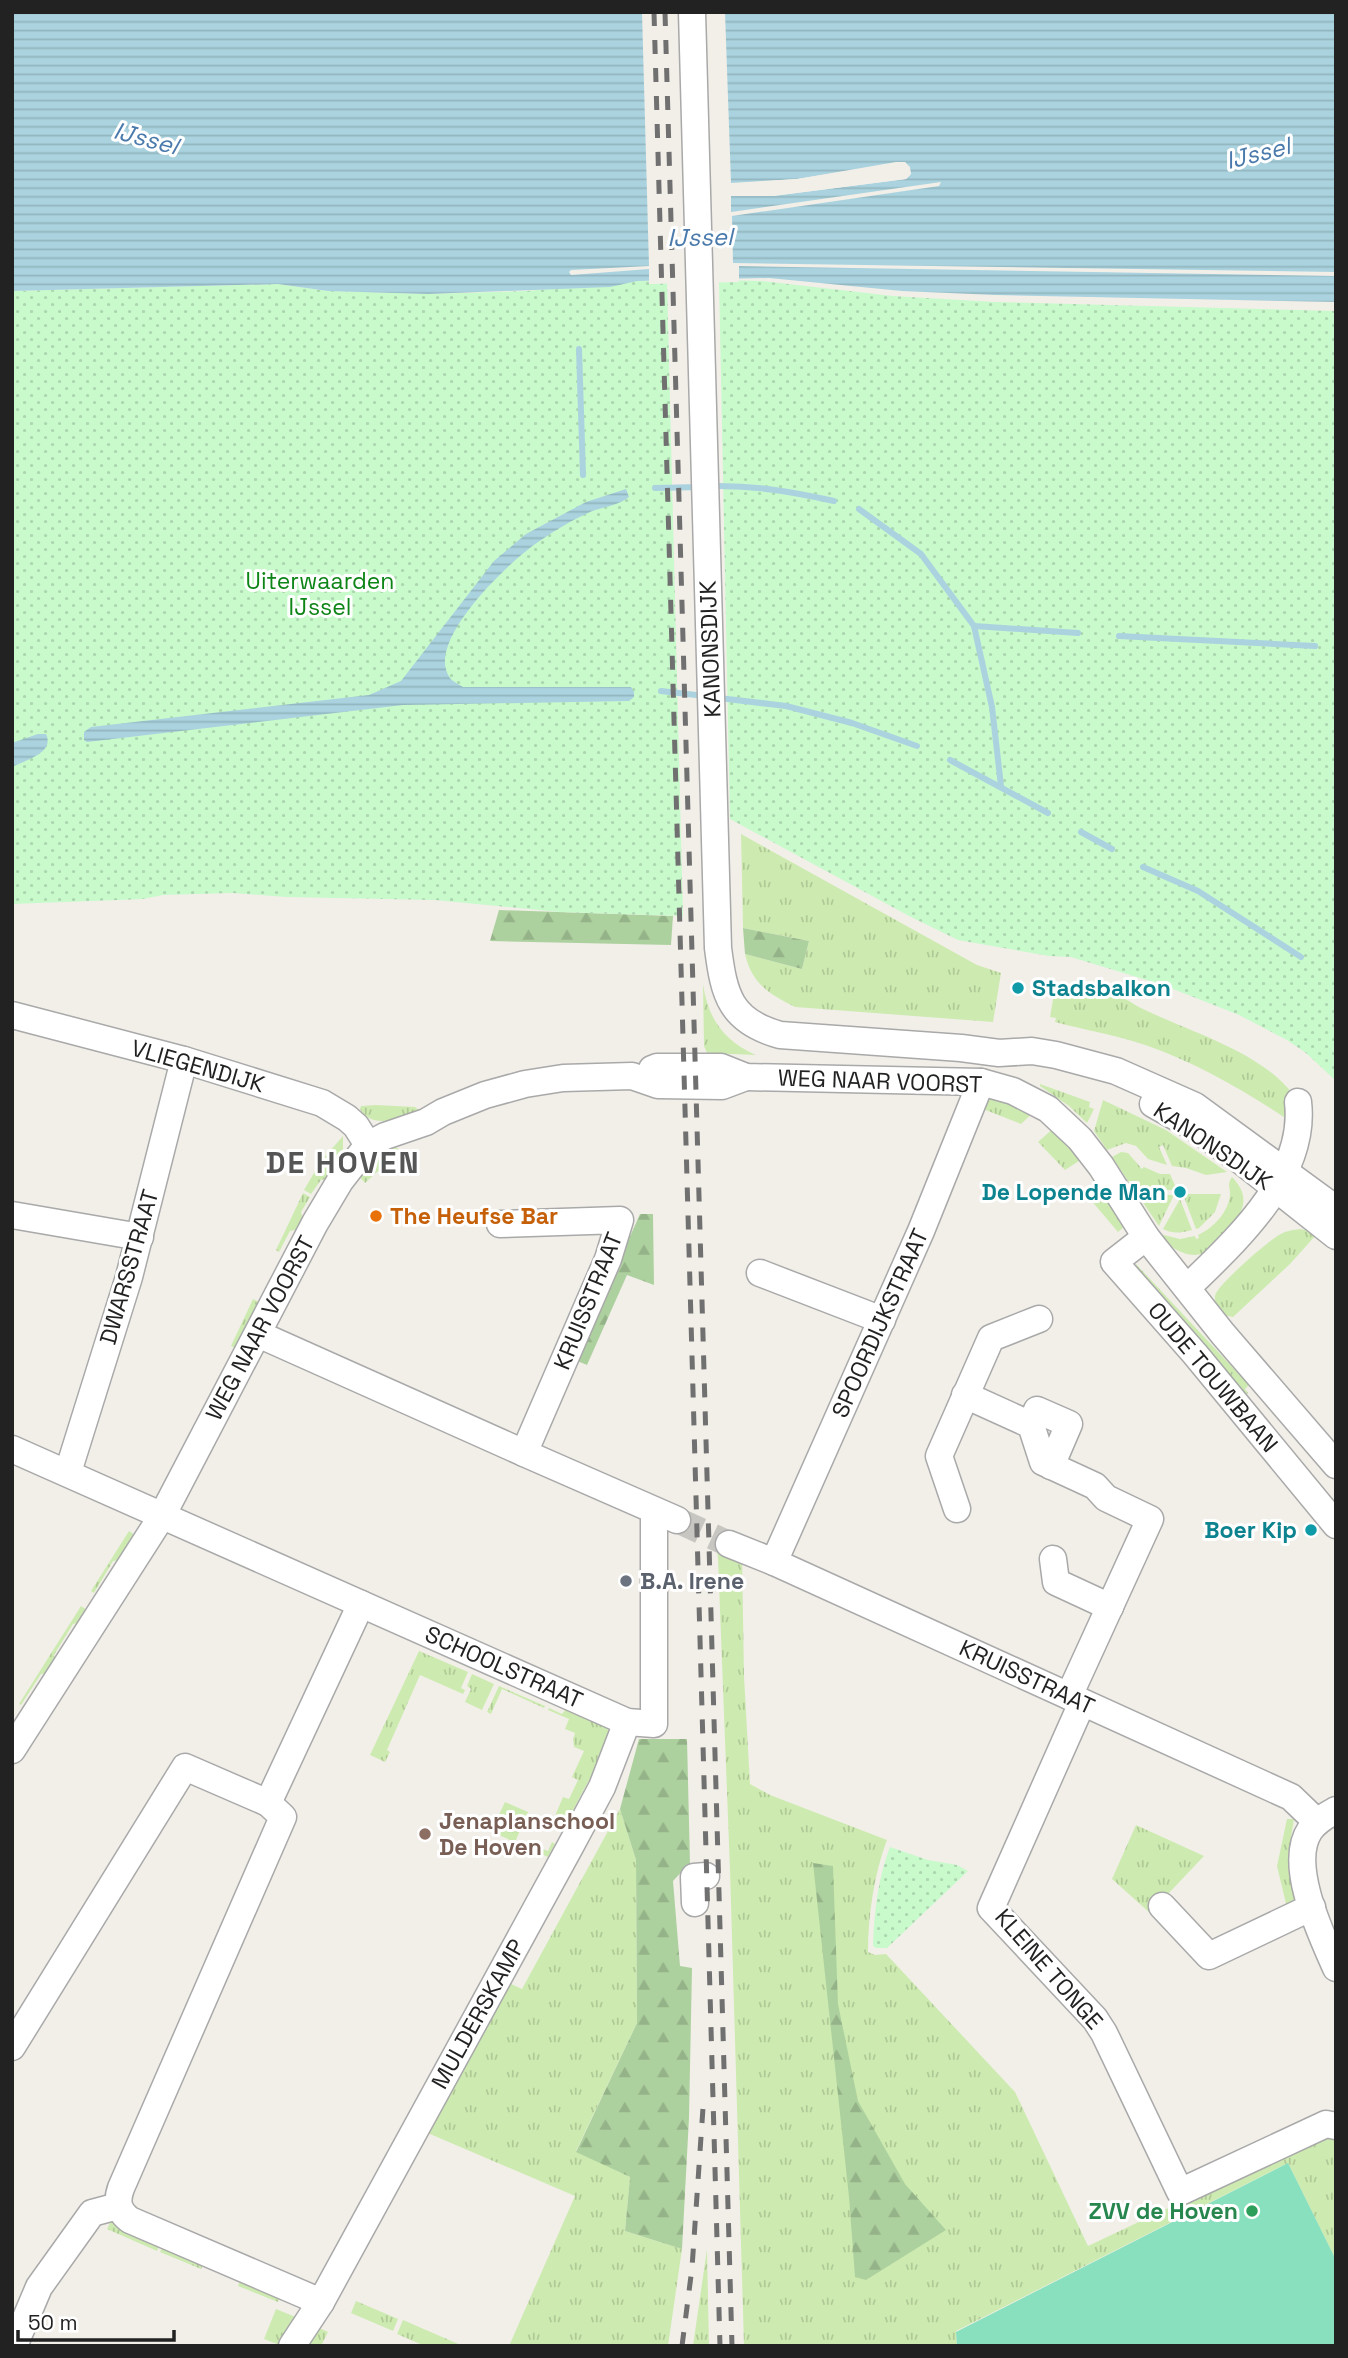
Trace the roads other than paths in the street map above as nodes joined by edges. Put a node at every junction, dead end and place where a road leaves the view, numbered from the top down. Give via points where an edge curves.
1 (692, 12) edge
2 (12, 1015) edge
3 (184, 1060) junction
4 (981, 1082) junction
5 (1298, 1102) dead end
6 (368, 1145) junction
7 (1279, 1179) junction
8 (1336, 1209) edge
9 (12, 1214) edge
10 (500, 1224) dead end
11 (1336, 1236) edge
12 (140, 1237) junction
13 (1146, 1237) junction
14 (760, 1273) dead end
15 (1187, 1288) junction
16 (1039, 1319) dead end
17 (882, 1320) junction
18 (258, 1334) junction
19 (965, 1395) junction
20 (1028, 1423) junction
21 (12, 1449) edge
22 (524, 1453) junction
23 (1051, 1465) junction
24 (1336, 1465) edge
25 (68, 1472) junction
26 (957, 1509) dead end
27 (162, 1516) junction
28 (1336, 1525) edge
29 (729, 1544) tunnel mouth
30 (1053, 1559) dead end
31 (774, 1562) junction
32 (361, 1604) junction
33 (1110, 1607) junction
34 (1075, 1700) junction
35 (627, 1722) junction
36 (12, 1750) edge
37 (268, 1803) junction
38 (1326, 1816) edge
39 (706, 1876) dead end
40 (695, 1903) dead end
41 (1162, 1906) dead end
42 (1312, 1907) junction
43 (1336, 1968) edge
44 (12, 2047) edge
45 (1336, 2126) edge
46 (118, 2206) junction
47 (321, 2302) junction
48 (14, 2346) edge
49 (292, 2346) edge

1 - 7 street, KANONSDIJK via 718,948 733,1007 765,1031 797,1037 999,1053 1032,1051 1116,1072 1195,1106
2 - 3 street, VLIEGENDIJK
3 - 6 street, VLIEGENDIJK via 322,1103 356,1126
3 - 12 street, DWARSSTRAAT
4 - 6 street, WEG NAAR VOORST via 746,1077 721,1067 657,1067 632,1076 563,1078 506,1089
4 - 13 street, WEG NAAR VOORST via 1020,1094 1068,1126 1101,1166
4 - 17 street, SPOORDIJKSTRAAT
5 - 7 street via 1297,1140
6 - 18 street, WEG NAAR VOORST via 327,1203
7 - 8 street, KANONSDIJK
7 - 11 street, KANONSDIJK
7 - 15 street via 1246,1230
9 - 12 street
10 - 22 street, KRUISSTRAAT via 620,1220 608,1259
12 - 25 street, DWARSSTRAAT
13 - 15 street, WEG NAAR VOORST
13 - 28 street, OUDE TOUWBAAN via 1114,1262
14 - 17 street
15 - 24 street, WEG NAAR VOORST
16 - 19 street via 991,1338
17 - 31 street, SPOORDIJKSTRAAT
18 - 22 street
18 - 27 street, WEG NAAR VOORST
19 - 20 street
19 - 26 street via 939,1456
20 - 23 street via 1043,1462
20 - 23 street via 1037,1410 1069,1424
21 - 25 street, SCHOOLSTRAAT
22 - 35 street via 665,1516 654,1724
23 - 33 street via 1150,1518
25 - 27 street, SCHOOLSTRAAT
27 - 32 street, SCHOOLSTRAAT
27 - 36 street, WEG NAAR VOORST
29 - 31 street, KRUISSTRAAT
30 - 33 street via 1056,1582
31 - 34 street, KRUISSTRAAT
32 - 35 street, SCHOOLSTRAAT
32 - 37 street
33 - 34 street
34 - 38 street, KRUISSTRAAT
34 - 45 street, KLEINE TONGE via 991,1908 1095,2019 1180,2192 1326,2123
35 - 47 street, MULDERSKAMP via 587,1816
37 - 44 street via 185,1767
37 - 46 street via 283,1817 121,2188
38 - 42 street via 1305,1838 1302,1853
39 - 40 street via 694,1877
41 - 42 street via 1209,1956
42 - 43 street
46 - 47 street via 130,2220
46 - 48 street via 92,2213 39,2287
47 - 49 street, MULDERSKAMP

